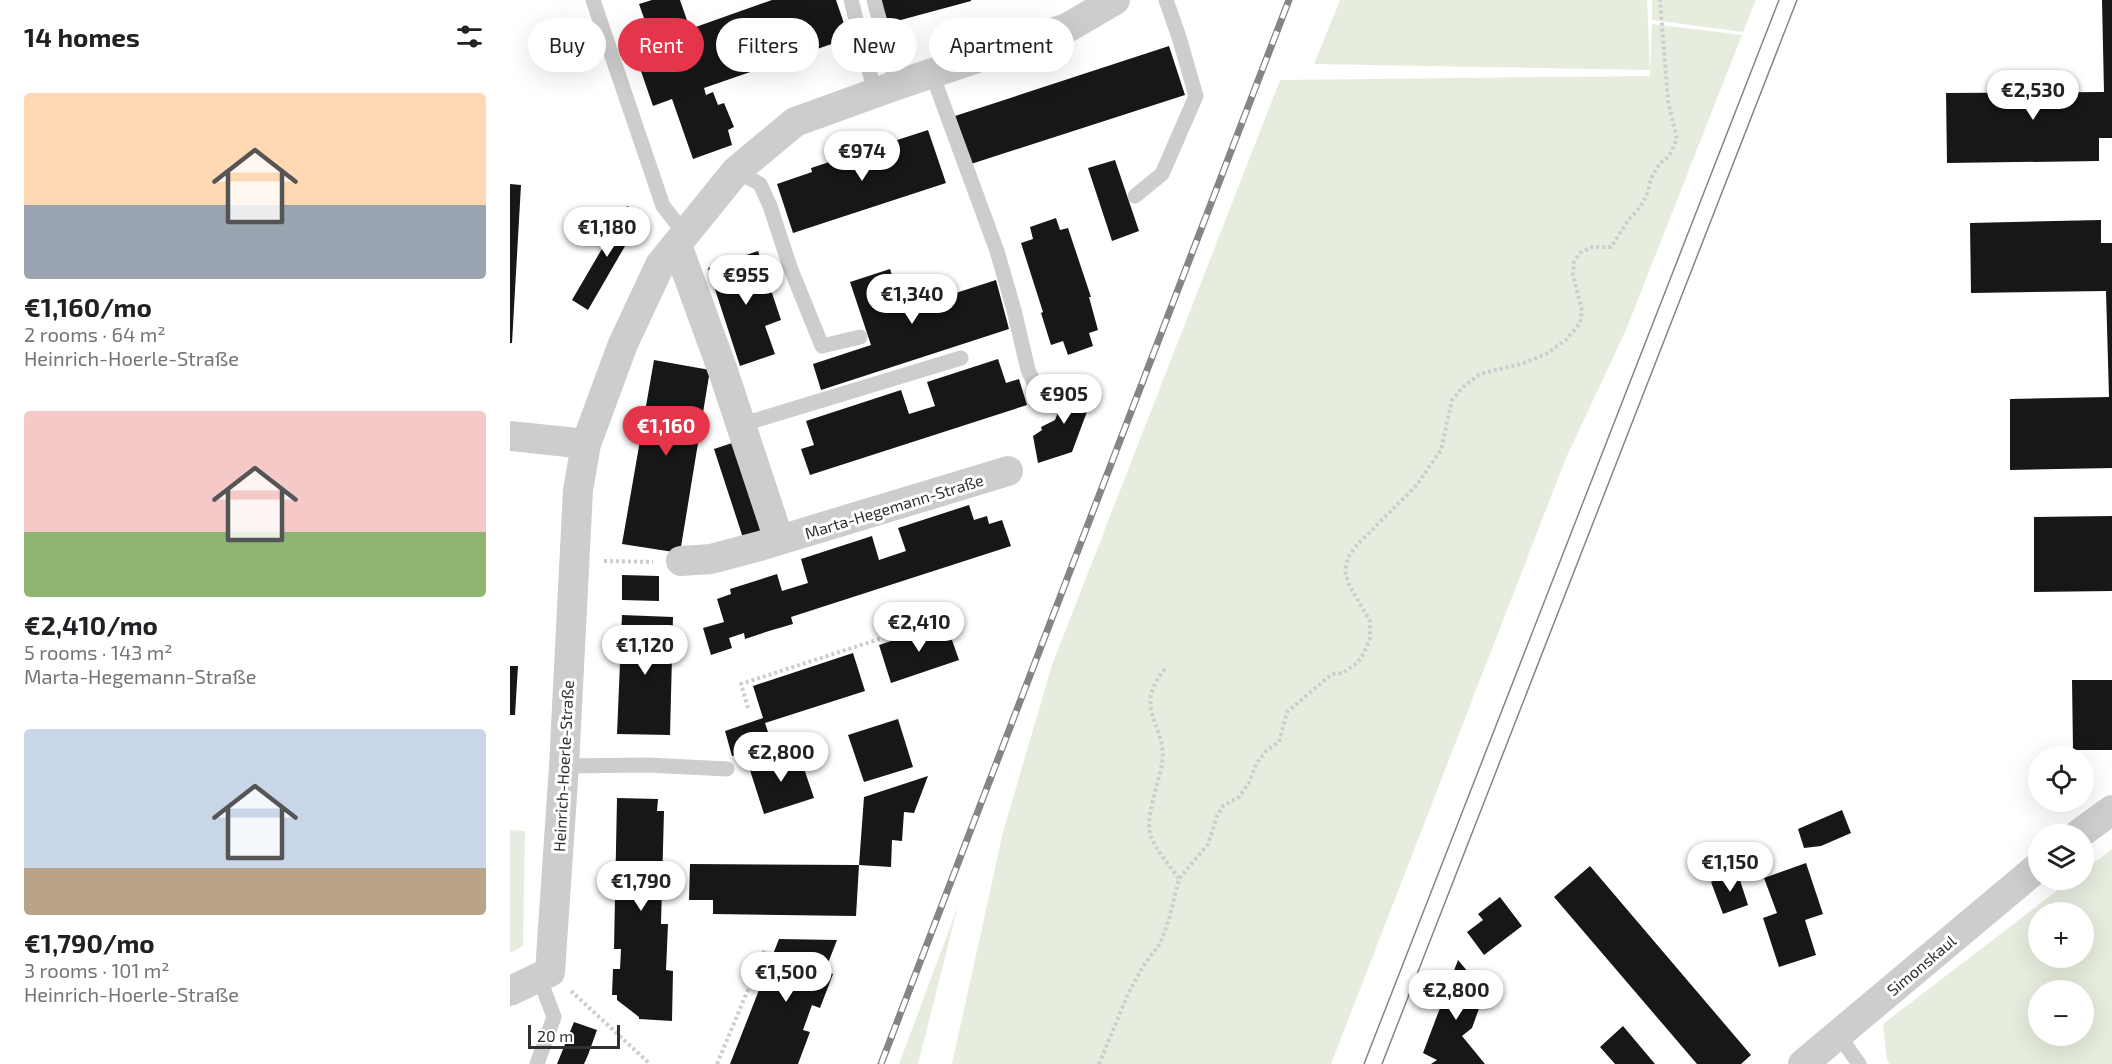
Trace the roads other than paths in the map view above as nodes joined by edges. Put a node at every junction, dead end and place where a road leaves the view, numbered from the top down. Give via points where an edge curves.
1 (593, 0) edge
2 (851, 0) edge
3 (874, 0) edge
4 (1115, 0) edge
5 (1166, 0) edge
6 (932, 74) junction
7 (886, 89) junction
8 (736, 171) junction
9 (1135, 196) dead end
10 (681, 239) junction
11 (860, 337) dead end
12 (961, 357) dead end
13 (1044, 403) dead end
14 (740, 425) junction
15 (510, 436) edge
16 (586, 444) junction
17 (1008, 471) dead end
18 (779, 540) junction
19 (681, 561) road end
20 (564, 766) junction
21 (727, 769) dead end
22 (2112, 810) edge
23 (2093, 824) edge
24 (2028, 875) edge
25 (545, 974) junction
26 (510, 991) edge
27 (1838, 1034) junction
28 (537, 1064) edge
29 (1803, 1064) edge
30 (1859, 1064) edge

1 - 10 lane via 663,207
2 - 7 lane
3 - 7 lane
4 - 6 street, Heinrich-Hoerle-Straße via 1067,28
5 - 9 lane via 1196,96 1162,174
6 - 7 street, Heinrich-Hoerle-Straße
6 - 13 lane via 997,251 1028,370
7 - 8 street, Heinrich-Hoerle-Straße via 795,122
8 - 10 street, Heinrich-Hoerle-Straße
8 - 11 lane via 760,184 822,346
10 - 14 street
10 - 16 street, Heinrich-Hoerle-Straße via 660,265 628,334
12 - 14 lane
14 - 18 street
15 - 16 street
16 - 20 street, Heinrich-Hoerle-Straße via 573,560
17 - 18 street, Marta-Hegemann-Straße
18 - 19 street, Marta-Hegemann-Straße via 711,559
20 - 21 lane
20 - 25 street, Heinrich-Hoerle-Straße
22 - 23 street
24 - 27 street, Simonskaul
25 - 26 street
25 - 28 lane via 554,1017
27 - 29 street, Simonskaul
27 - 30 lane

